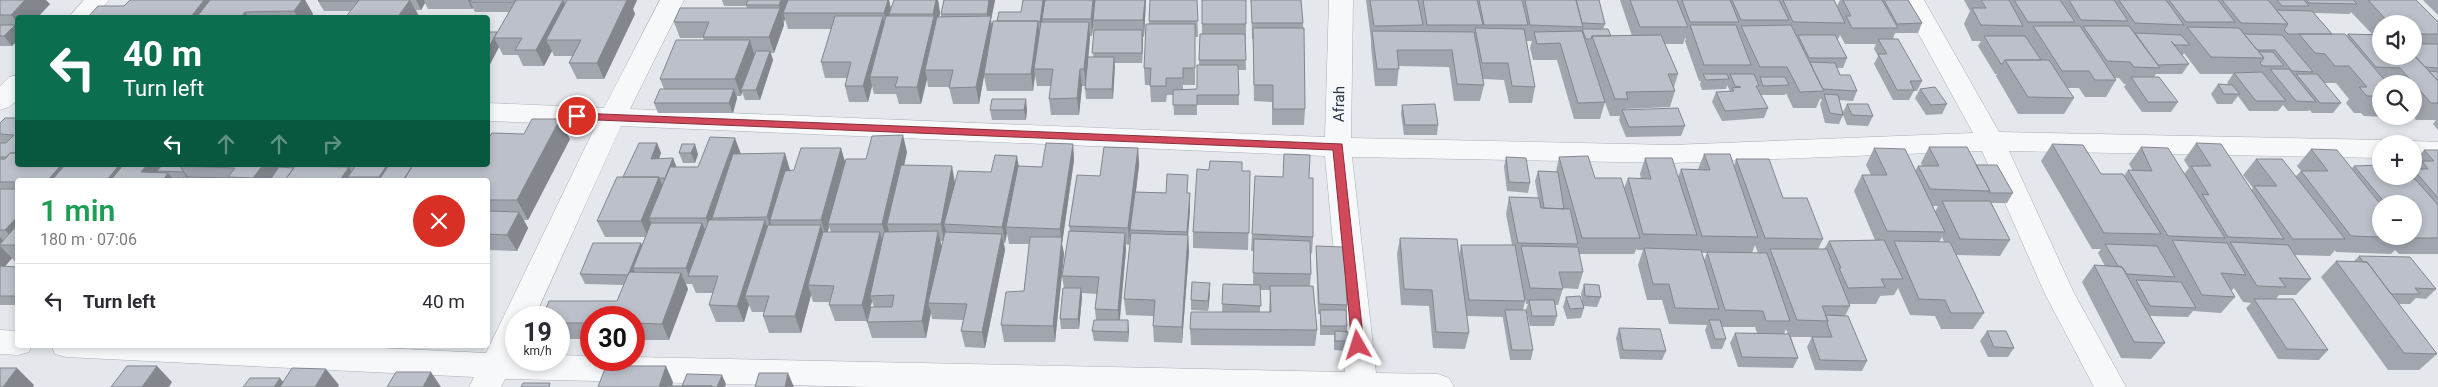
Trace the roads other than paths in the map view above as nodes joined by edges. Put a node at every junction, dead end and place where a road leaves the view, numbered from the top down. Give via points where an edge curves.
1 (97, 0) edge
2 (672, 0) edge
3 (1341, 0) edge
4 (1912, 0) edge
5 (83, 15) edge
6 (490, 112) edge
7 (612, 118) junction
8 (1990, 140) junction
9 (1338, 147) junction
10 (2372, 149) edge
11 (2422, 150) edge
12 (2438, 151) edge
13 (525, 306) edge
14 (0, 342) edge
15 (15, 343) edge
16 (505, 347) edge
17 (106, 348) edge
18 (491, 377) edge
19 (1362, 386) edge
20 (1438, 387) edge
21 (2110, 387) edge

1 - 5 street
2 - 7 street
3 - 9 street, Afrah
4 - 8 street
6 - 7 street
7 - 9 street
7 - 13 street
8 - 9 street via 1672,154
8 - 10 street
8 - 21 street via 2060,294
9 - 19 street, Afrah
11 - 12 street
14 - 15 street
16 - 18 street
17 - 18 street
18 - 19 street
19 - 20 street

